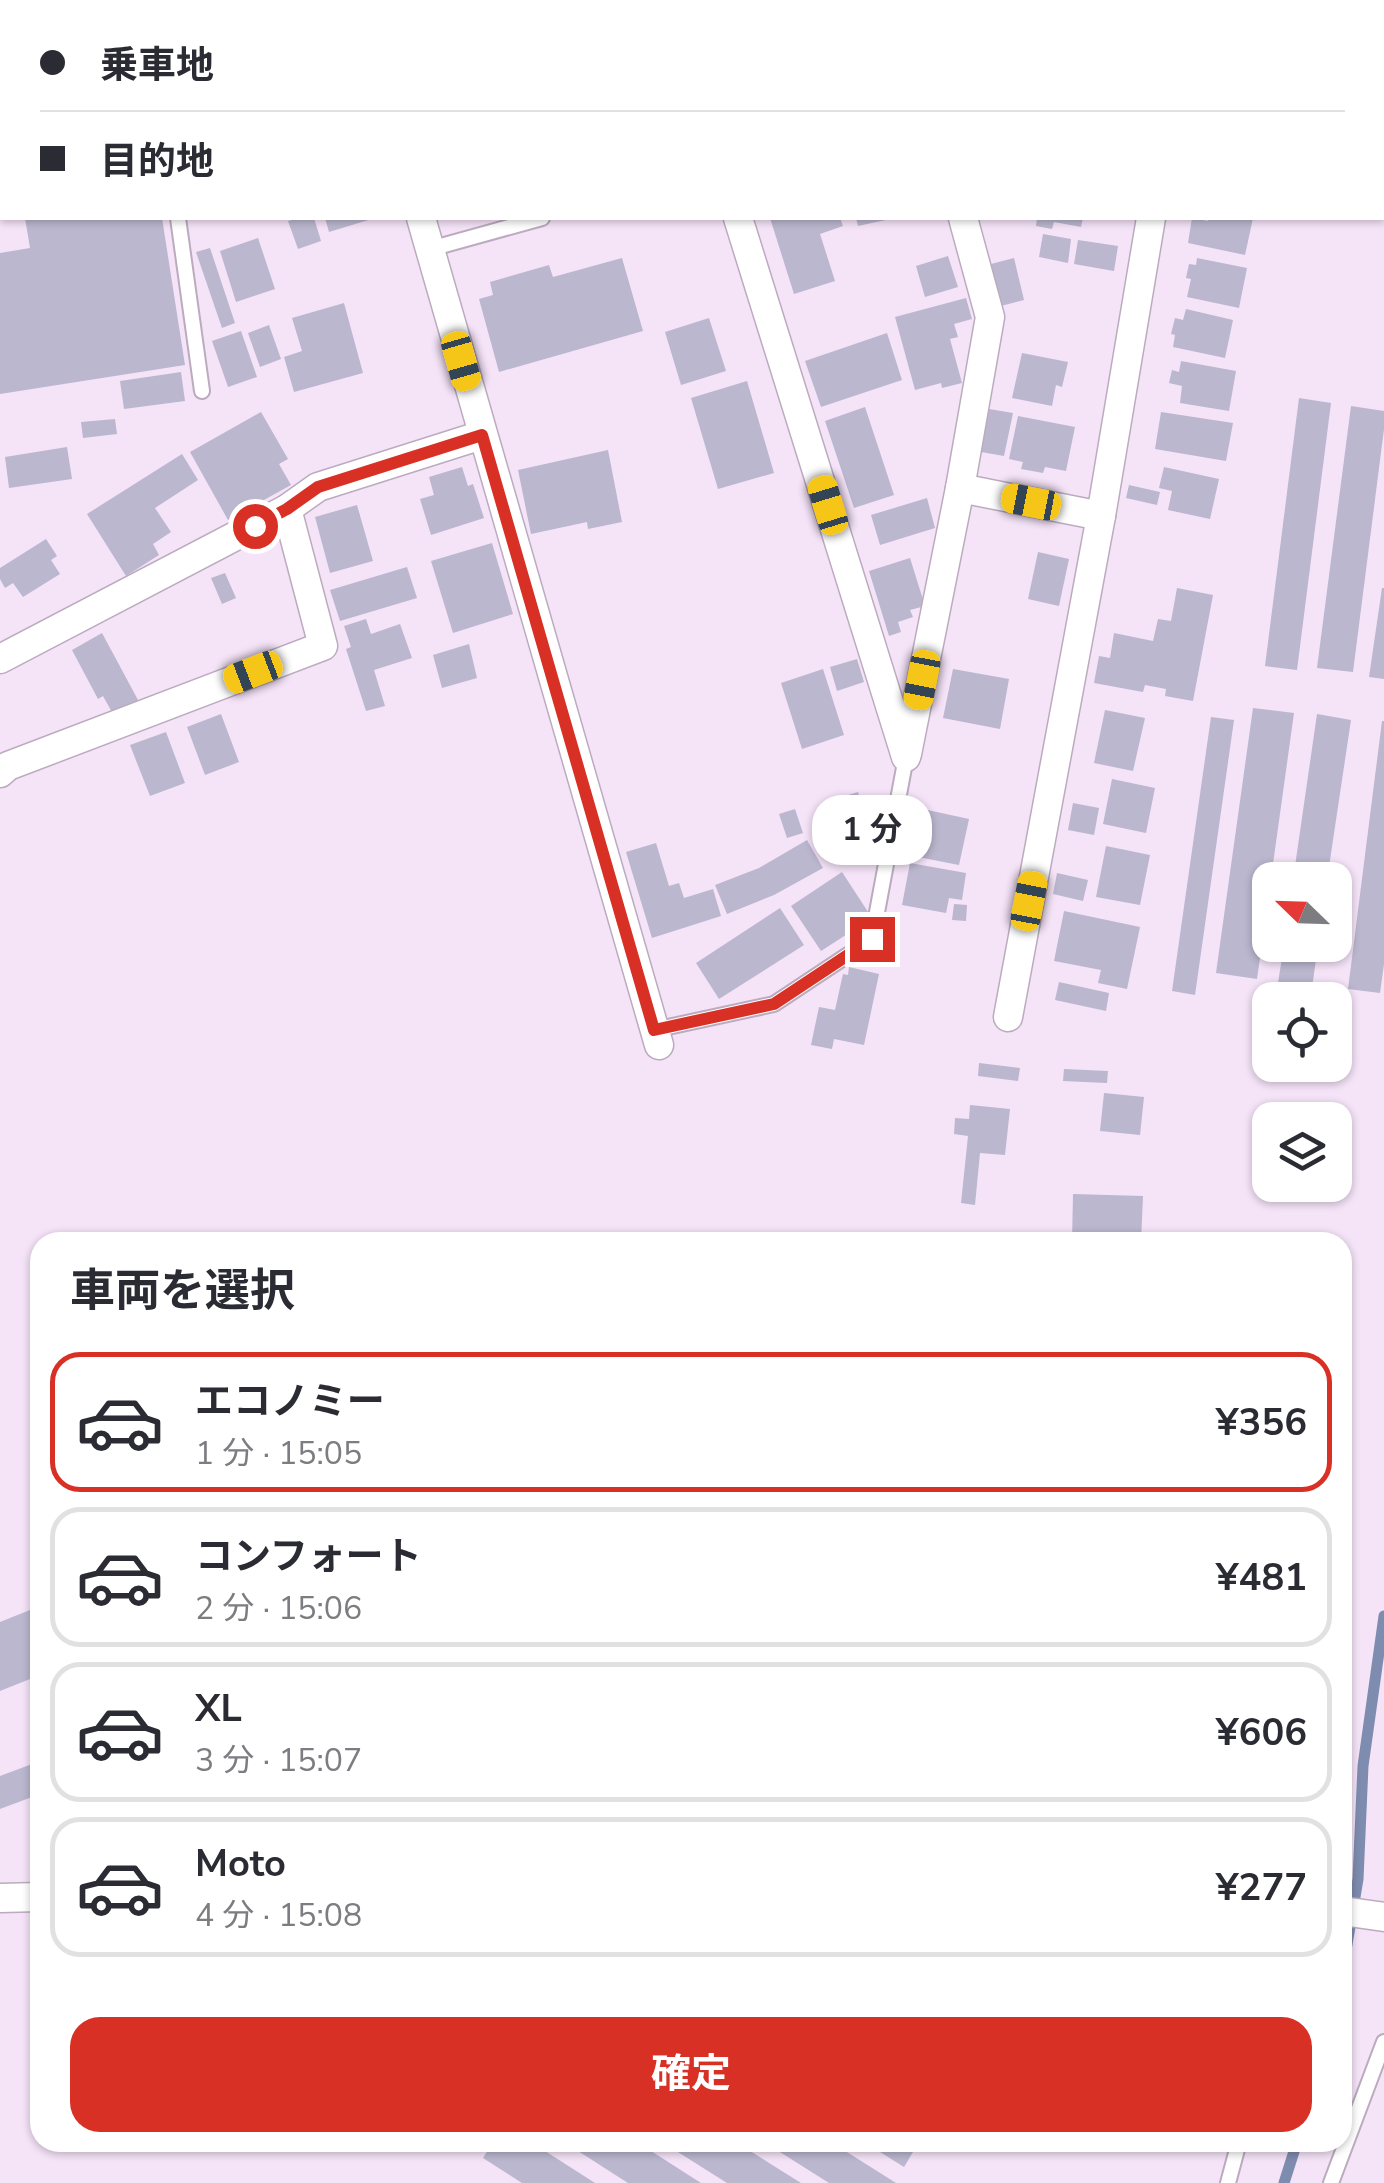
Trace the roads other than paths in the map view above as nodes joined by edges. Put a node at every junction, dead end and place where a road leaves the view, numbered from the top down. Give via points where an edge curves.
1 (178, 220) edge
2 (421, 220) edge
3 (535, 220) edge
4 (739, 220) edge
5 (964, 220) edge
6 (1151, 220) edge
7 (430, 249) junction
8 (202, 391) dead end
9 (482, 435) junction
10 (960, 488) junction
11 (287, 509) junction
12 (1101, 516) junction
13 (0, 659) edge
14 (906, 757) junction
15 (0, 773) edge
16 (1008, 1017) dead end
17 (657, 1037) joint
18 (30, 1896) edge
19 (0, 1898) edge
20 (1352, 1912) edge
21 (1383, 1917) edge
22 (1384, 2042) edge
23 (1352, 2127) edge
24 (1236, 2152) edge
25 (1343, 2152) edge
26 (1228, 2183) edge
27 (1331, 2183) edge

1 - 8 lane
2 - 7 street
3 - 7 lane
4 - 14 street
5 - 10 street via 990,318
6 - 12 street
7 - 9 street
9 - 11 street via 318,487
9 - 17 street
10 - 12 street
10 - 14 street
11 - 13 street
11 - 15 street via 323,646
12 - 16 street
14 - 17 lane via 872,939 774,1004
18 - 19 street
20 - 21 street
22 - 23 lane
24 - 26 lane
25 - 27 lane

